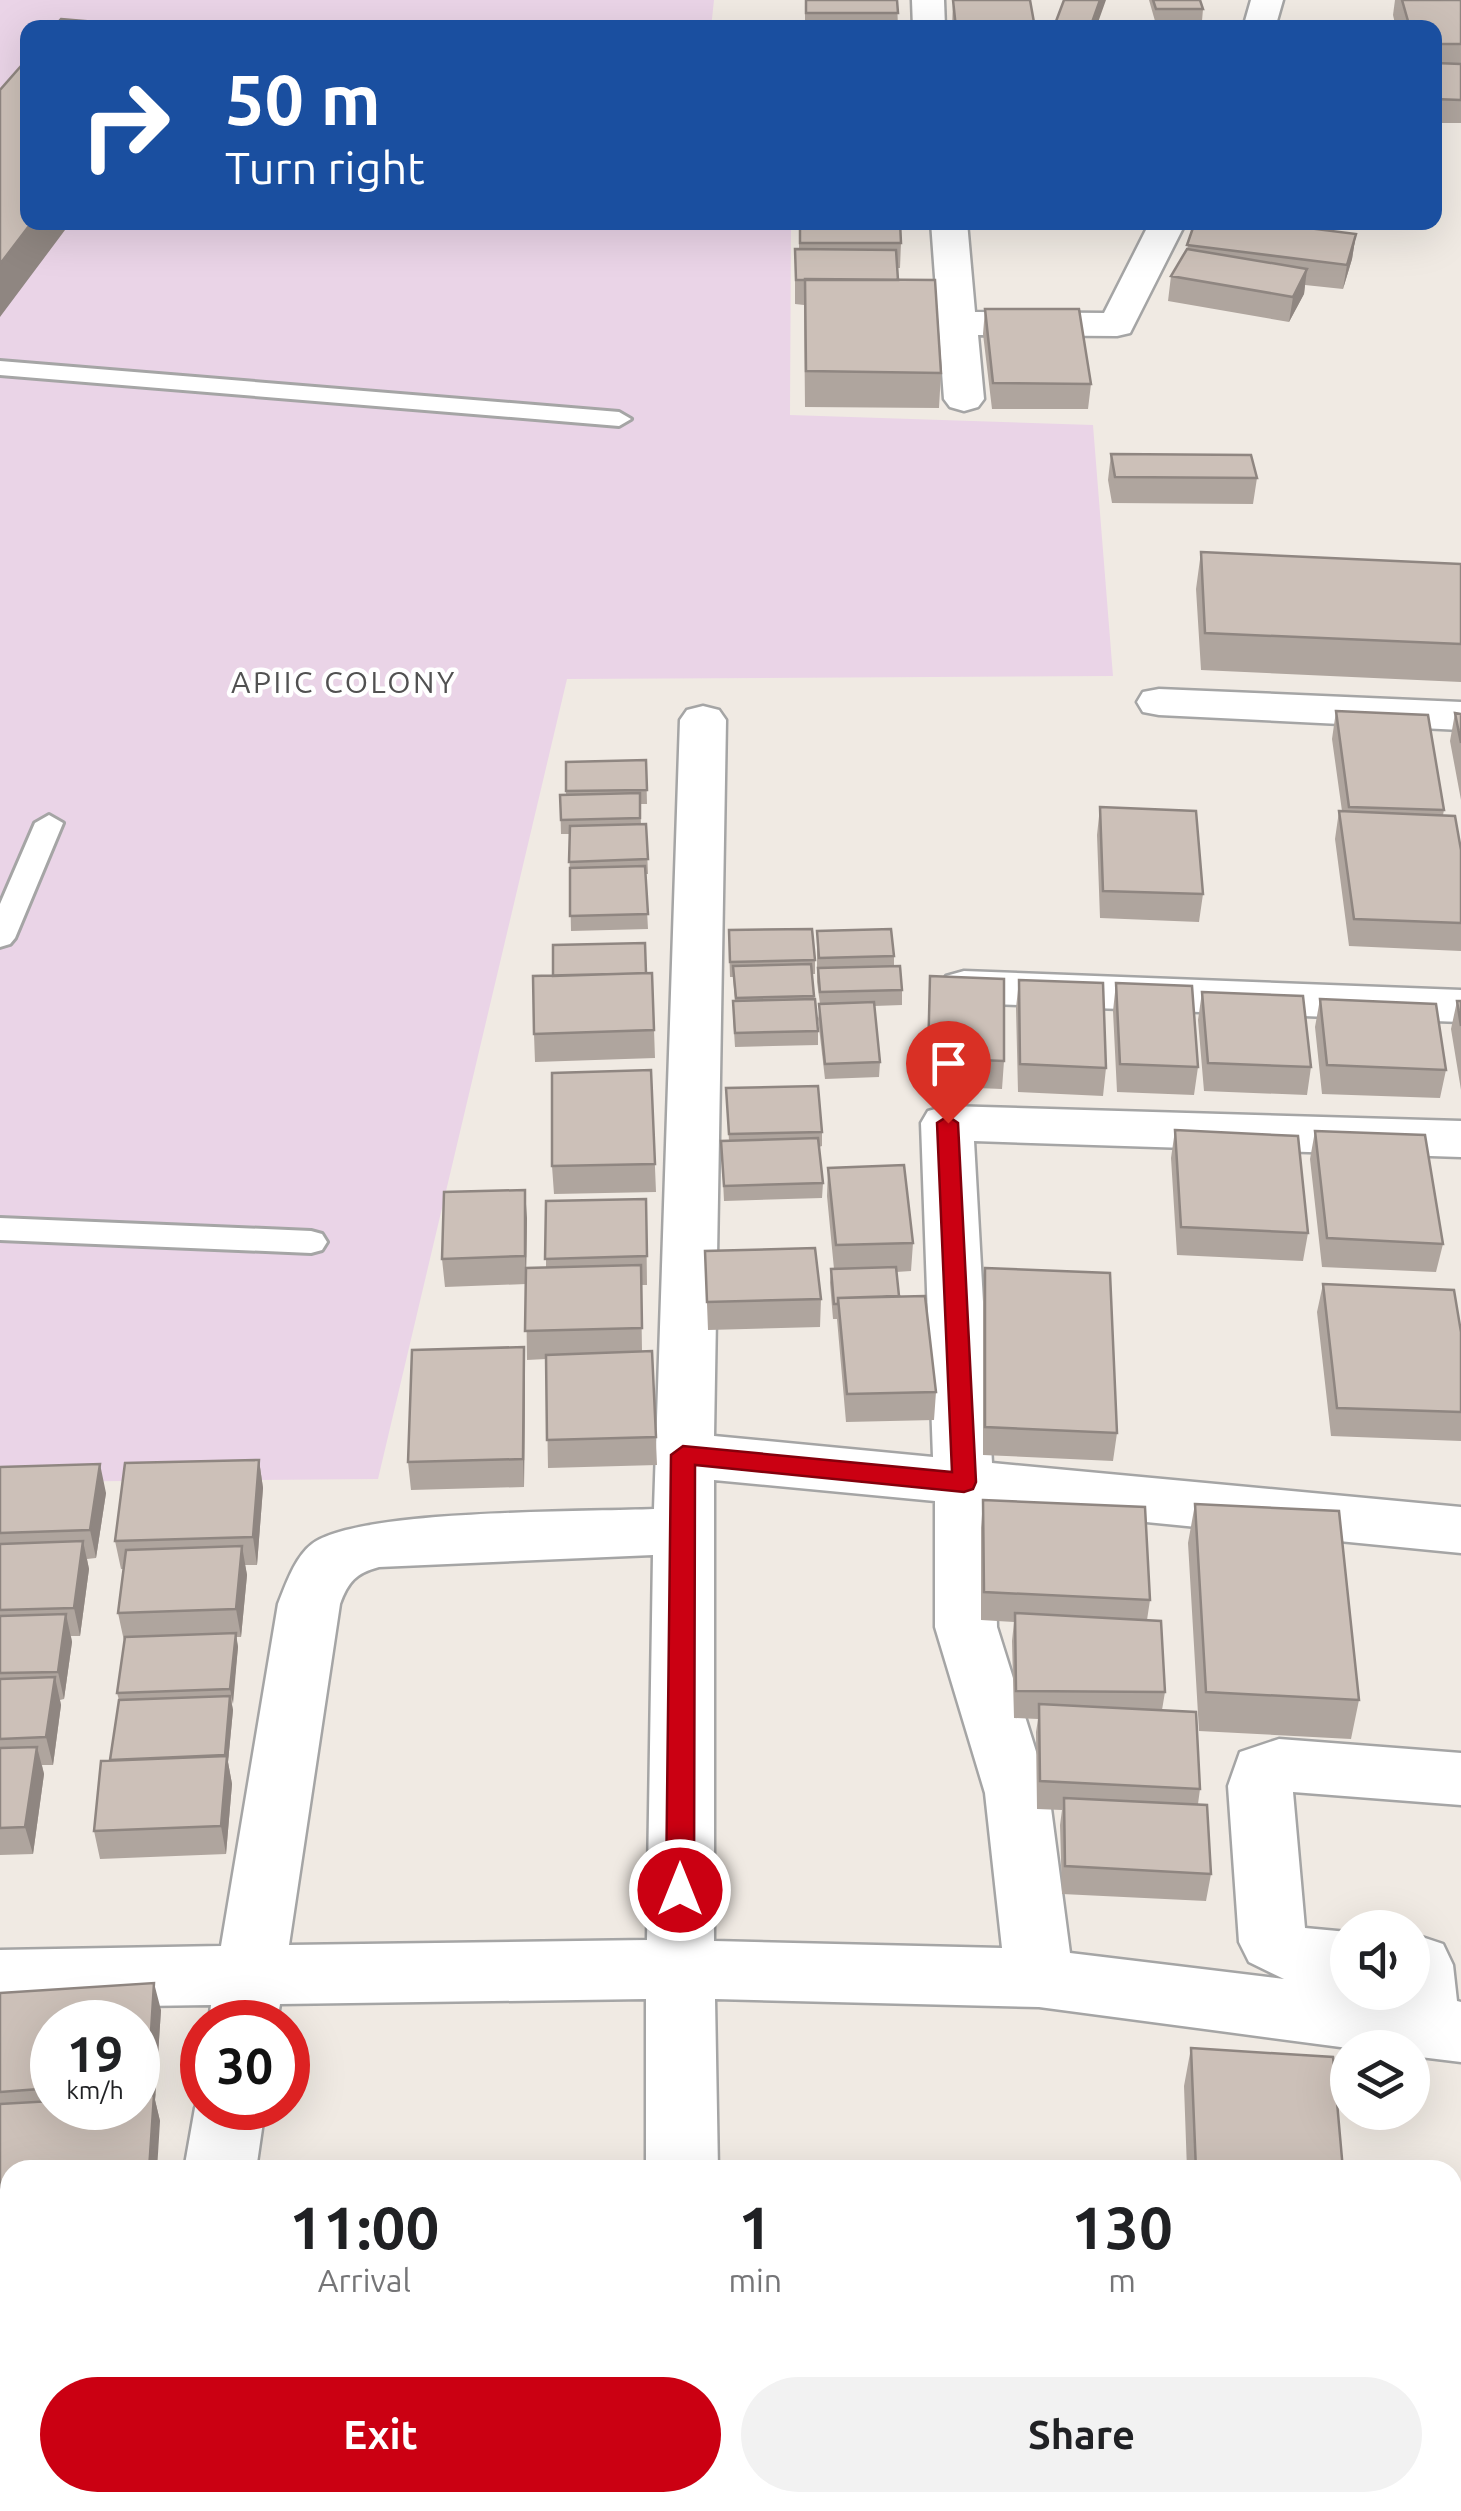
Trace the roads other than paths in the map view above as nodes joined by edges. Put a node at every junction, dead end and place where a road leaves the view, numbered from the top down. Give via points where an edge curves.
1 (950, 230) edge
2 (1164, 230) edge
3 (960, 323) junction
4 (0, 368) edge
5 (964, 399) dead end
6 (619, 419) dead end
7 (1160, 702) dead end
8 (1461, 716) edge
9 (704, 720) dead end
10 (49, 823) dead end
11 (0, 938) edge
12 (964, 986) edge
13 (1461, 1006) edge
14 (1461, 1139) edge
15 (0, 1229) edge
16 (312, 1242) dead end
17 (683, 1455) junction
18 (964, 1482) junction
19 (1461, 1530) edge
20 (682, 1531) junction
21 (1461, 1778) edge
22 (1330, 1959) edge
23 (679, 1969) junction
24 (1040, 1978) junction
25 (0, 1979) edge
26 (1436, 1991) edge
27 (246, 2000) edge
28 (226, 2130) edge
29 (222, 2160) edge
30 (682, 2160) edge

1 - 3 street
2 - 3 street via 1117,325
3 - 5 street
4 - 6 lane
7 - 8 street
9 - 17 street
10 - 11 lane
12 - 13 street
14 - 18 street via 948,1123
15 - 16 lane
17 - 18 street
17 - 20 street
18 - 19 street
18 - 24 street via 966,1627 1018,1793
20 - 23 street
20 - 27 street via 379,1544 338,1554 321,1570
21 - 22 street via 1279,1765 1263,1771 1273,1942 1286,1953
23 - 24 street
23 - 27 street
23 - 30 street
24 - 26 street
25 - 27 street
28 - 29 street

